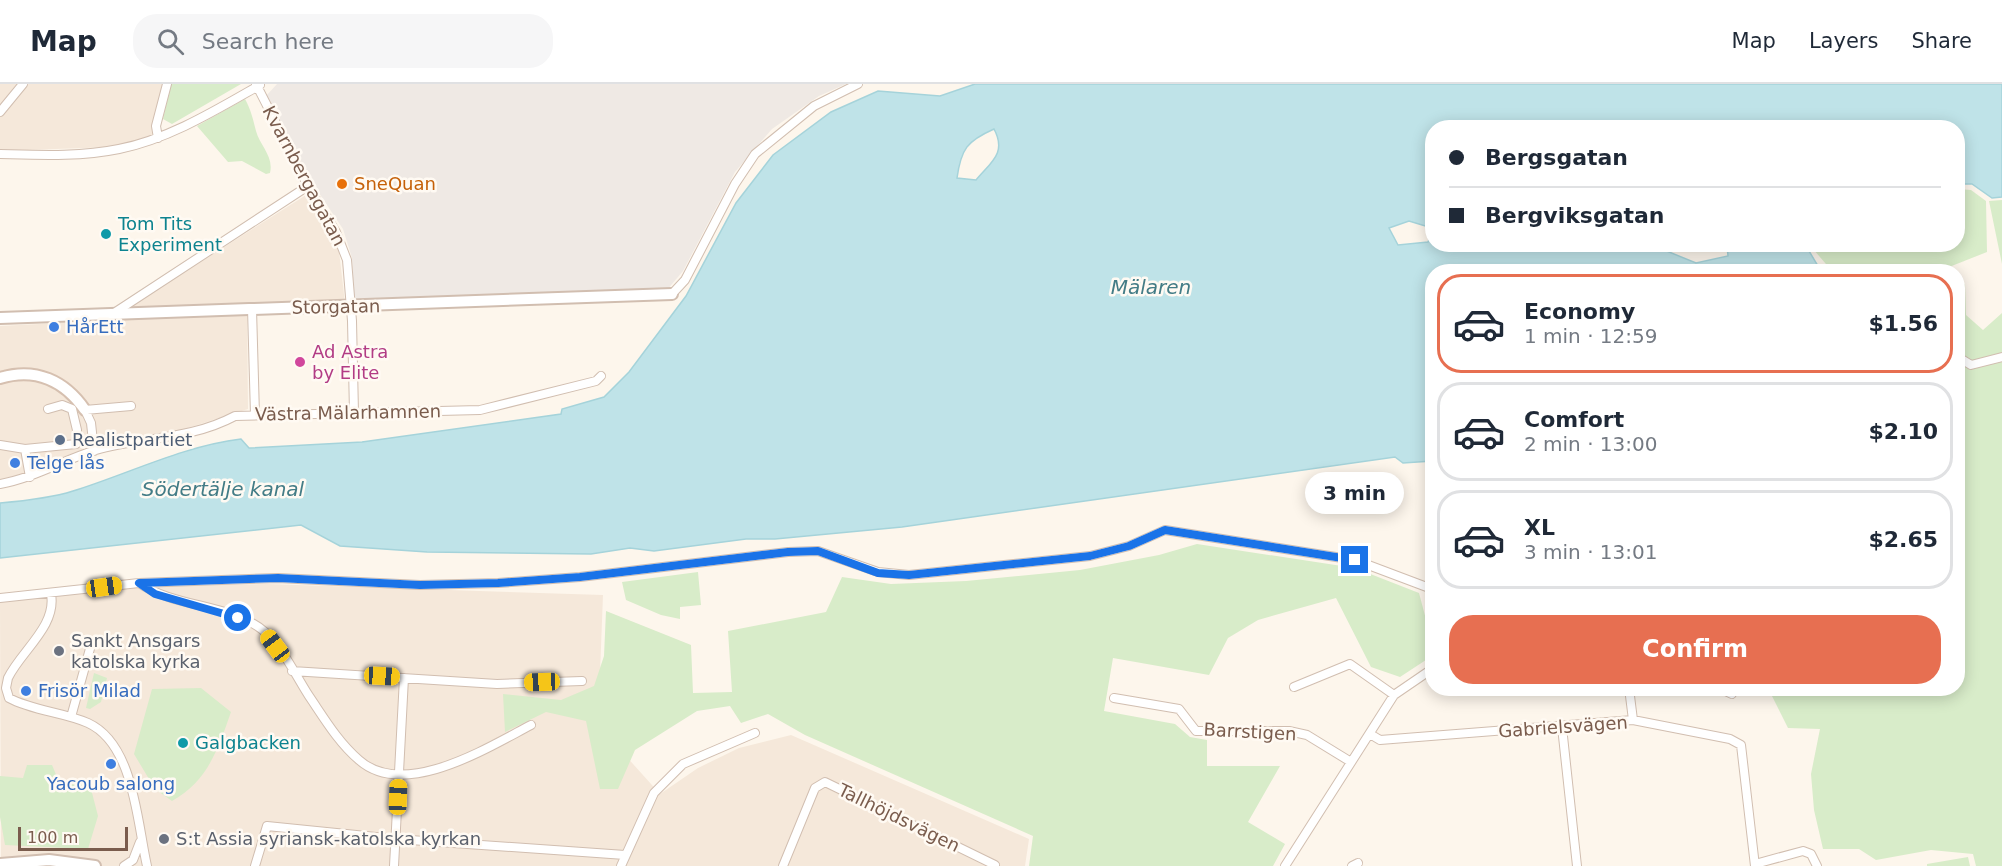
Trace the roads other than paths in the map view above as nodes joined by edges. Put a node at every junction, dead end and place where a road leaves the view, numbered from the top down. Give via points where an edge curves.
1 (22, 84) edge
2 (167, 84) edge
3 (858, 84) edge
4 (258, 85) edge
5 (0, 112) edge
6 (158, 138) junction
7 (0, 154) edge
8 (308, 186) junction
9 (672, 294) joint
10 (351, 307) junction
11 (252, 309) junction
12 (114, 313) junction
13 (0, 318) edge
14 (2002, 357) edge
15 (1965, 361) edge
16 (601, 376) dead end
17 (0, 378) edge
18 (131, 406) dead end
19 (48, 409) dead end
20 (85, 410) junction
21 (354, 413) junction
22 (255, 415) junction
23 (0, 445) edge
24 (25, 449) junction
25 (94, 451) junction
26 (30, 477) junction
27 (0, 484) edge
28 (139, 583) junction
29 (1425, 586) edge
30 (51, 594) junction
31 (0, 598) edge
32 (91, 645) dead end
33 (292, 671) junction
34 (1425, 674) edge
35 (404, 678) junction
36 (582, 681) dead end
37 (1294, 687) dead end
38 (1394, 695) junction
39 (1630, 696) edge
40 (1114, 698) dead end
41 (71, 717) junction
42 (1634, 720) junction
43 (531, 725) dead end
44 (1562, 727) junction
45 (755, 733) dead end
46 (1370, 734) junction
47 (1351, 762) junction
48 (399, 776) junction
49 (141, 837) junction
50 (396, 839) junction
51 (625, 855) junction
52 (0, 864) edge
53 (995, 865) edge
54 (1755, 865) edge
55 (95, 866) edge
56 (123, 866) edge
57 (147, 866) edge
58 (255, 866) edge
59 (394, 866) edge
60 (621, 866) edge
61 (783, 866) edge
62 (1285, 866) edge
63 (1577, 866) edge
64 (1817, 866) edge

1 - 5 street
2 - 6 street via 156,126
3 - 9 street via 814,106 755,154 685,280
4 - 6 street
4 - 8 street, Kvarnbergagatan
6 - 7 street via 119,149 75,154
8 - 10 street, Kvarnbergagatan via 336,232 347,260
8 - 12 street
9 - 10 street, Storgatan
10 - 11 street, Storgatan
10 - 21 street, Kvarnbergagatan
11 - 12 street, Storgatan
11 - 22 street
12 - 13 street, Storgatan
14 - 15 street via 1971,365
16 - 21 street, Västra Mälarhamnen via 596,381 480,410
17 - 20 street via 28,374 46,377 74,394
18 - 20 street
19 - 24 street via 62,405 72,409 76,444
20 - 25 street via 92,423
21 - 22 street, Västra Mälarhamnen
22 - 25 street, Västra Mälarhamnen via 234,416 199,430
23 - 24 street
24 - 26 street
25 - 26 street, Västra Mälarhamnen
26 - 27 street, Västra Mälarhamnen
28 - 29 street via 278,578 420,585 498,583 818,551 878,573 909,575 1090,556 1129,546 1165,530 1355,560
28 - 30 street
28 - 33 street via 155,594 238,618 264,632
30 - 31 street
30 - 41 street via 49,618 10,672 6,688 9,698 16,702
32 - 41 street
33 - 35 street
33 - 48 street via 338,739 360,762
34 - 38 street
35 - 36 street via 497,684
35 - 48 street
37 - 38 street via 1350,664
38 - 46 street
39 - 42 street
40 - 47 street, Barrstigen via 1179,710 1196,731 1289,731 1307,735
41 - 49 street via 104,733 123,759
42 - 44 street, Gabrielsvägen
42 - 54 street, Gabrielsvägen via 1730,739 1741,745
43 - 48 street via 459,763
44 - 46 street, Gabrielsvägen via 1380,740
44 - 63 street
45 - 51 street via 683,764 654,793
46 - 47 street
47 - 62 street
48 - 50 street
49 - 56 street via 133,860
49 - 57 street
50 - 51 street
50 - 58 street via 267,826
50 - 59 street
51 - 60 street
52 - 55 street via 49,860
53 - 61 street, Tallhöjdsvägen via 825,782 815,788
54 - 64 street via 1803,851 1811,854

